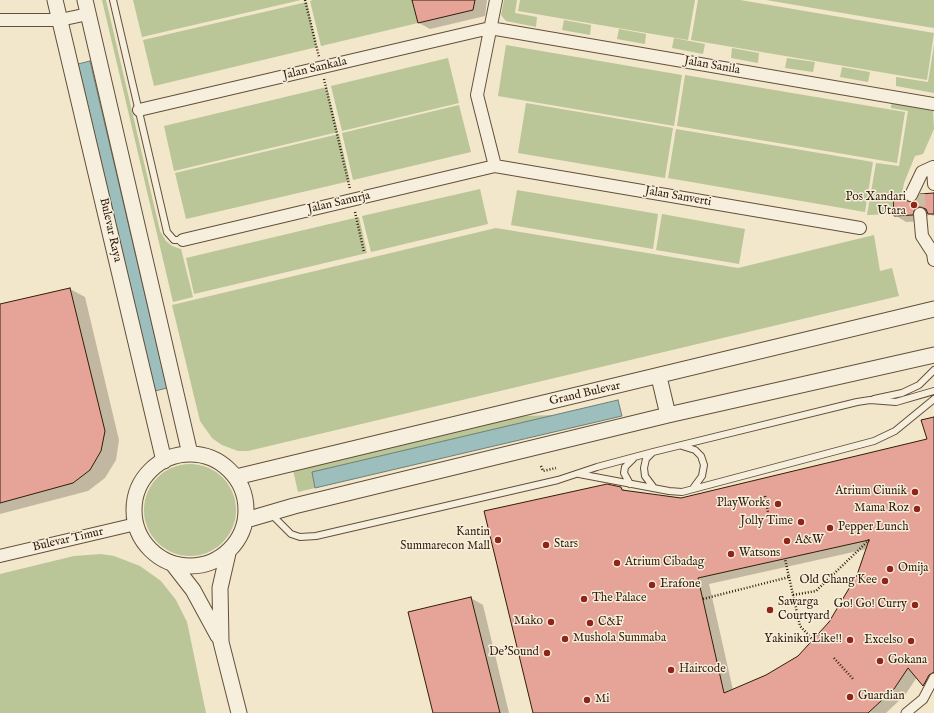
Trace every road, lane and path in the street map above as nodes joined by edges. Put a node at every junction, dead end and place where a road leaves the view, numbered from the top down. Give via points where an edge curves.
1 (56, 0) edge
2 (113, 0) edge
3 (305, 0) edge
4 (496, 0) edge
5 (86, 7) edge
6 (0, 20) edge
7 (60, 20) junction
8 (490, 28) junction
9 (321, 67) junction
10 (934, 104) edge
11 (139, 110) junction
12 (495, 166) junction
13 (934, 173) edge
14 (915, 194) tunnel mouth
15 (352, 200) junction
16 (916, 214) tunnel mouth
17 (860, 228) dead end
18 (183, 240) joint
19 (364, 252) dead end
20 (934, 254) edge
21 (934, 309) edge
22 (934, 354) edge
23 (934, 370) edge
24 (659, 377) junction
25 (934, 391) edge
26 (934, 399) edge
27 (870, 400) junction
28 (668, 415) junction
29 (677, 446) junction
30 (654, 452) junction
31 (190, 454) junction
32 (638, 456) junction
33 (164, 461) junction
34 (541, 466) dead end
35 (556, 468) dead end
36 (579, 474) junction
37 (236, 477) junction
38 (630, 484) junction
39 (654, 488) junction
40 (691, 489) junction
41 (765, 496) dead end
42 (270, 512) junction
43 (768, 512) dead end
44 (246, 520) junction
45 (136, 524) junction
46 (869, 540) dead end
47 (228, 553) junction
48 (0, 556) edge
49 (785, 559) dead end
50 (172, 563) junction
51 (789, 577) junction
52 (793, 595) junction
53 (703, 599) dead end
54 (813, 640) dead end
55 (221, 642) junction
56 (834, 658) dead end
57 (934, 678) edge
58 (854, 680) dead end
59 (238, 713) edge
60 (906, 713) edge

1 - 7 street, Bulevar Raya
2 - 11 lane
3 - 9 path
4 - 8 street
5 - 7 street
5 - 31 street
6 - 7 street
7 - 33 street, Bulevar Raya
8 - 9 street, Jalan Sankala
8 - 10 street, Jalan Sanila
8 - 12 street via 477,95
9 - 11 street, Jalan Sankala
9 - 15 path
11 - 18 lane via 167,232 174,240
12 - 15 street, Jalan Sanurja
12 - 17 street, Jalan Sanverti
13 - 14 street
15 - 18 street, Jalan Sanurja
15 - 19 path
16 - 20 street via 913,223
21 - 24 street, Grand Bulevar
22 - 28 street
23 - 27 lane via 919,385 902,393
24 - 28 street
24 - 37 street, Grand Bulevar
25 - 27 lane via 896,402
26 - 40 lane via 895,431 874,441
27 - 29 lane
28 - 42 street
29 - 30 lane
29 - 40 lane via 696,450 704,465 698,484
30 - 32 lane
30 - 39 lane via 646,459 644,468 645,476
31 - 33 street
31 - 37 street via 208,457 224,465
32 - 36 lane
32 - 38 lane via 625,467 624,473
33 - 45 street via 149,472 139,487 134,506
34 - 35 path via 543,471
36 - 38 lane
36 - 42 lane via 316,536 300,537 291,534
37 - 44 street via 245,498
38 - 39 lane
39 - 40 lane via 682,492
41 - 43 path
42 - 44 street
44 - 47 street via 240,538
45 - 48 street, Bulevar Timur
45 - 50 street via 143,541 155,554
46 - 52 path via 816,591
47 - 50 street via 201,566
47 - 55 street via 220,588
49 - 51 path
50 - 55 street via 207,612
51 - 52 path
51 - 53 path
52 - 54 path via 800,626
55 - 59 street
56 - 58 path
57 - 60 street via 923,699

